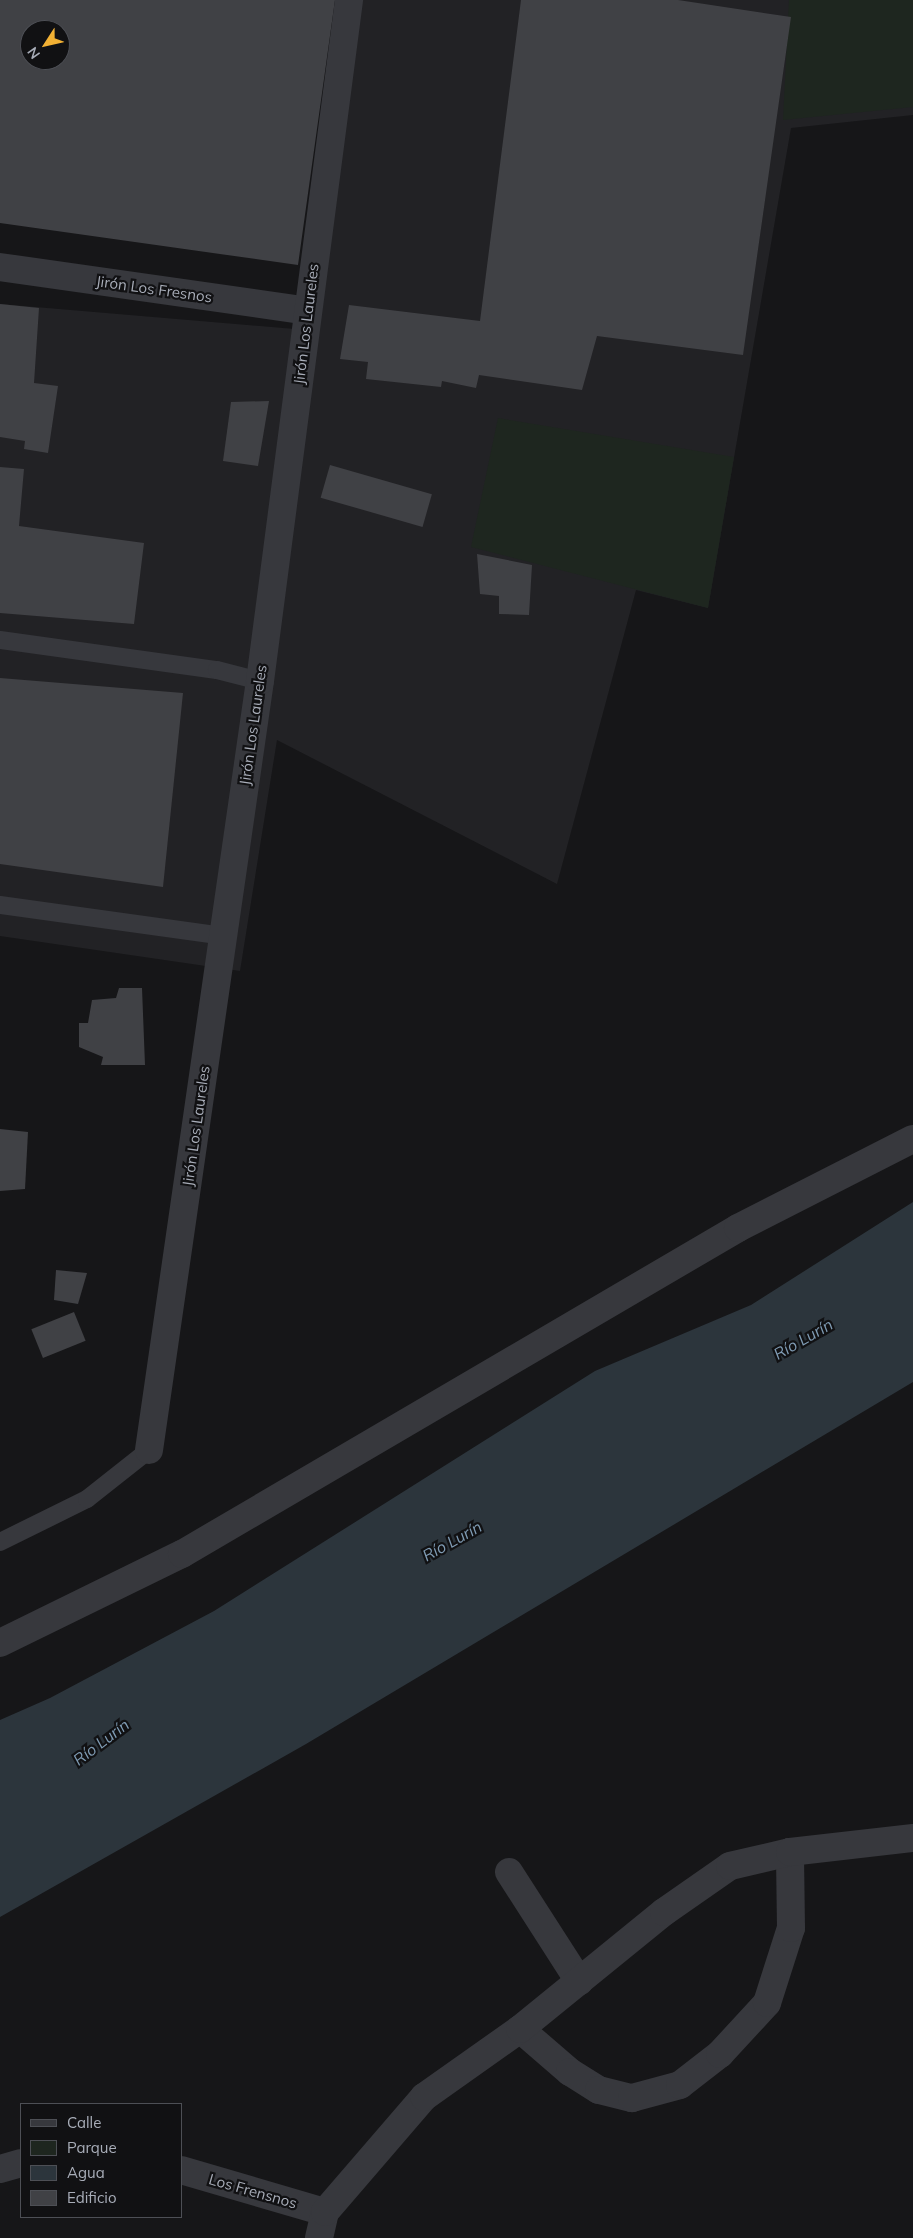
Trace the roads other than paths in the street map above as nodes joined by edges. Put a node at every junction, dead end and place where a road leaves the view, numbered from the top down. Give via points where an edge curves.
1 (349, 0) edge
2 (0, 267) edge
3 (308, 311) junction
4 (0, 640) edge
5 (260, 682) junction
6 (0, 905) edge
7 (223, 936) junction
8 (913, 1139) edge
9 (149, 1450) joint
10 (0, 1542) edge
11 (0, 1643) edge
12 (913, 1838) edge
13 (790, 1852) junction
14 (510, 1872) dead end
15 (579, 1981) junction
16 (520, 2029) junction
17 (20, 2163) edge
18 (0, 2169) edge
19 (182, 2170) edge
20 (322, 2225) edge

1 - 3 street, Jirón Los Laureles
2 - 3 street, Jirón Los Fresnos
3 - 5 street, Jirón Los Laureles
4 - 5 lane via 217,670
5 - 7 street, Jirón Los Laureles
6 - 7 lane
7 - 9 street, Jirón Los Laureles
8 - 11 street via 738,1228 182,1554
9 - 10 lane via 87,1499
12 - 13 street
13 - 15 street via 730,1866 664,1912
13 - 16 street via 791,1928 767,2003 720,2054 680,2085 632,2098 599,2090 570,2072
14 - 15 street
15 - 16 street
16 - 20 street via 424,2097
17 - 18 street
19 - 20 street, Los Frensnos

